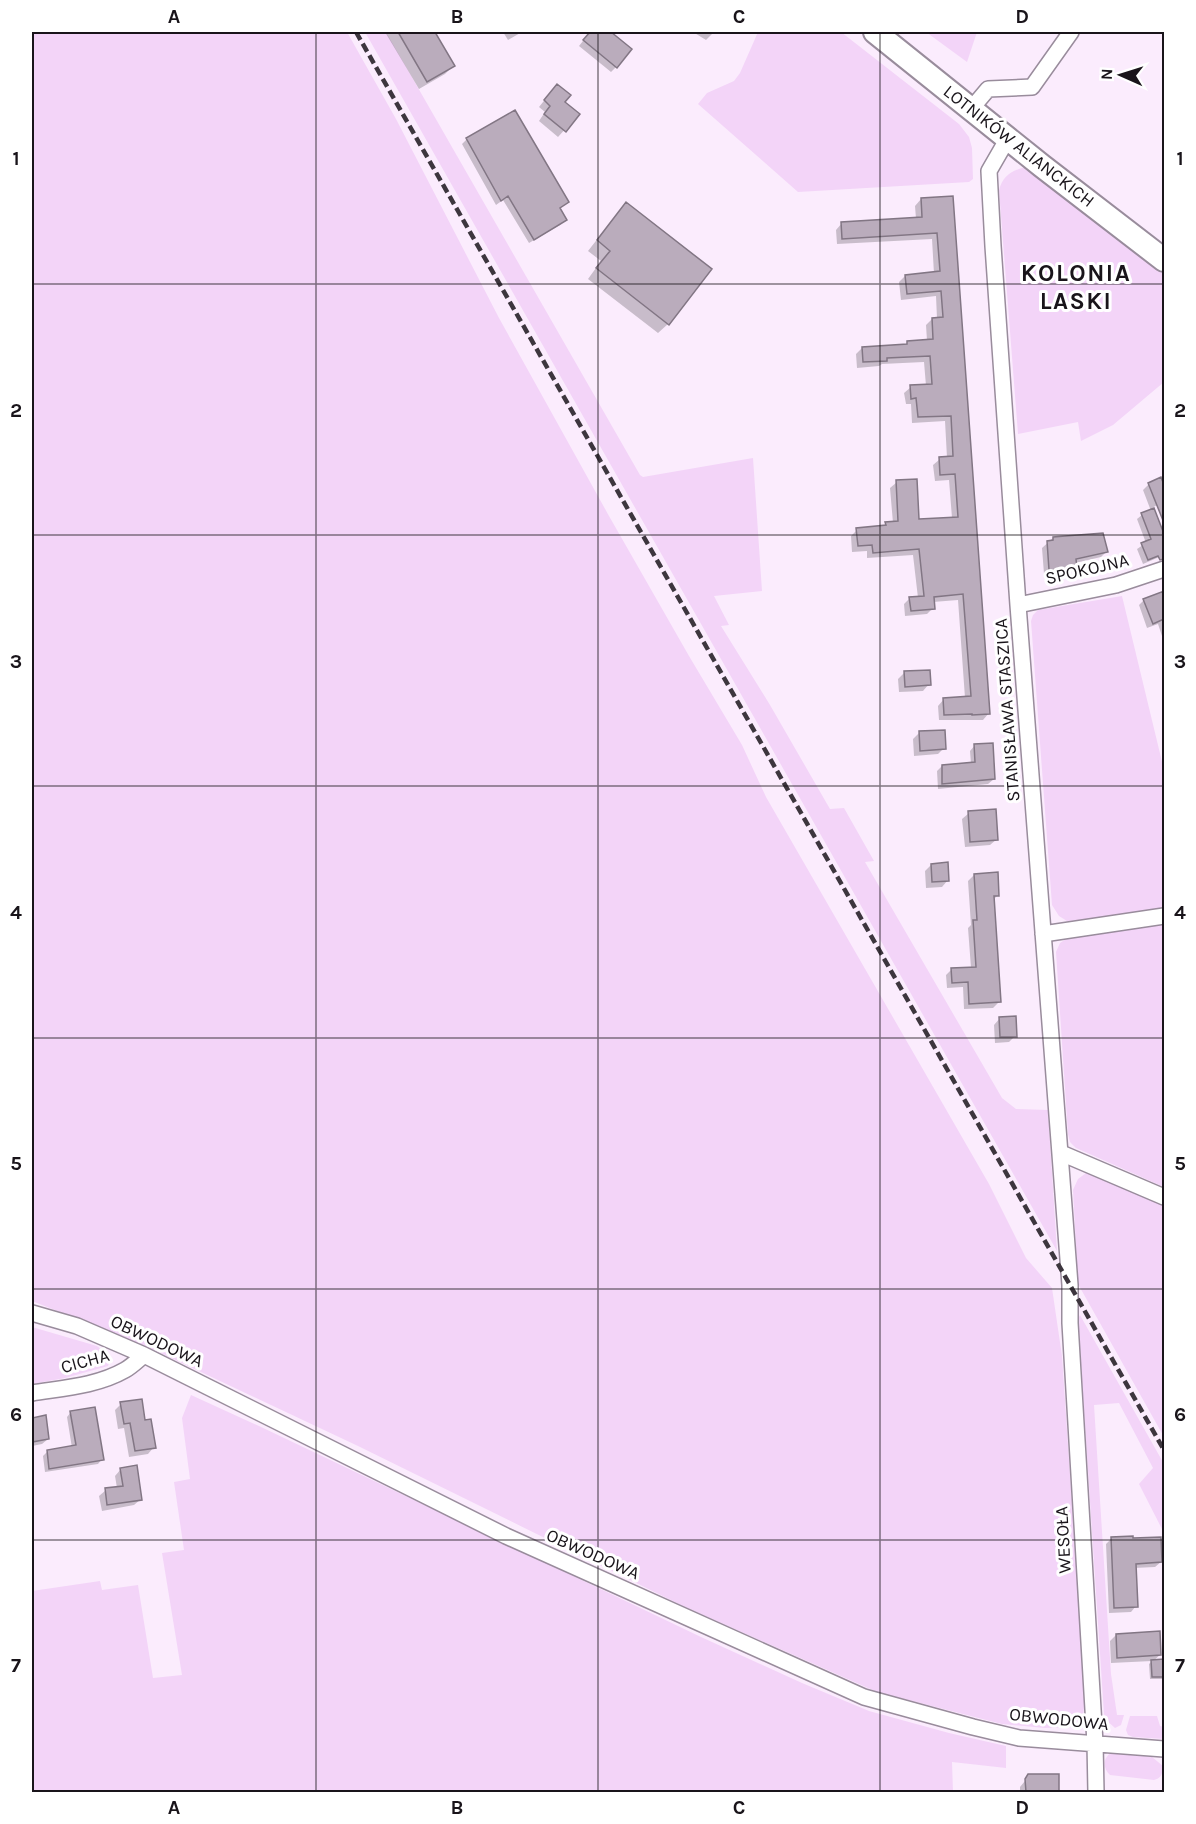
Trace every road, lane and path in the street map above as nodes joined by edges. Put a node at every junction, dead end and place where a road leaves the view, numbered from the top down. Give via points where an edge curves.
1 (875, 32) edge
2 (1071, 32) edge
3 (972, 108) junction
4 (1008, 138) junction
5 (1164, 260) edge
6 (1164, 569) edge
7 (1018, 604) junction
8 (1164, 916) edge
9 (1043, 934) junction
10 (1061, 1154) junction
11 (1164, 1197) edge
12 (1070, 1284) joint
13 (32, 1313) edge
14 (144, 1355) junction
15 (32, 1393) edge
16 (1095, 1743) junction
17 (1164, 1749) edge
18 (1096, 1792) edge

1 - 3 main road, LOTNIKÓW ALIANCKICH
2 - 3 street via 1032,87 988,89
3 - 4 main road, LOTNIKÓW ALIANCKICH
4 - 5 main road, LOTNIKÓW ALIANCKICH
4 - 7 street, STANISŁAWA STASZICA via 989,171
6 - 7 street, SPOKOJNA via 1116,585
7 - 9 street, STANISŁAWA STASZICA
8 - 9 street
9 - 10 street, STANISŁAWA STASZICA
10 - 11 street
10 - 12 street, STANISŁAWA STASZICA
12 - 16 street, WESOŁA
13 - 14 street, OBWODOWA via 77,1326
14 - 15 street, CICHA via 113,1376
14 - 16 street, OBWODOWA via 506,1536 864,1697 1019,1738
16 - 17 street, OBWODOWA
16 - 18 street, WESOŁA

